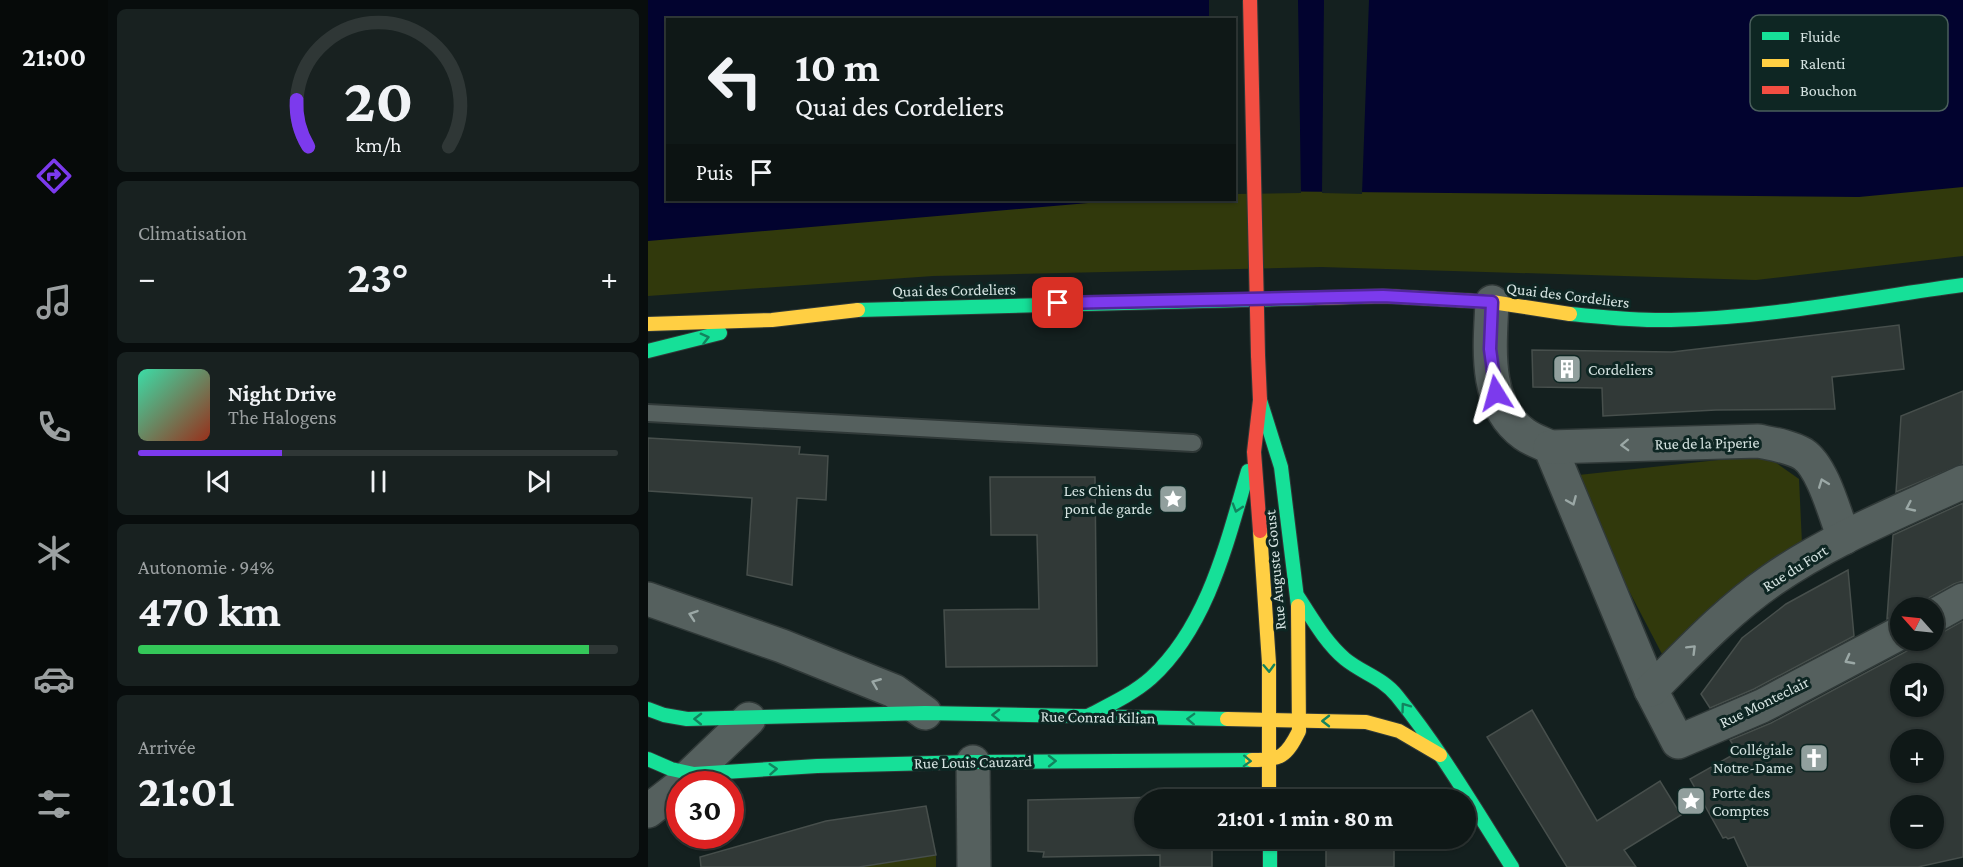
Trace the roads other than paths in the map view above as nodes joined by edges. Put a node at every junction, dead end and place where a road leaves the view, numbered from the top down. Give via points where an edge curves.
1 (1250, 0) edge
2 (1963, 285) edge
3 (1492, 302) junction
4 (772, 320) junction
5 (648, 324) edge
6 (648, 351) edge
7 (1260, 400) junction
8 (648, 413) edge
9 (1193, 443) dead end
10 (1550, 447) junction
11 (1254, 452) junction
12 (1963, 482) edge
13 (1844, 538) junction
14 (1298, 597) junction
15 (648, 599) edge
16 (1963, 600) edge
17 (1944, 610) edge
18 (1890, 638) edge
19 (1651, 690) junction
20 (648, 709) edge
21 (925, 713) junction
22 (1085, 717) junction
23 (749, 719) junction
24 (1270, 722) junction
25 (1299, 722) junction
26 (1440, 755) junction
27 (648, 759) edge
28 (1269, 761) junction
29 (973, 762) junction
30 (671, 771) edge
31 (695, 771) edge
32 (744, 774) edge
33 (1269, 789) edge
34 (666, 796) edge
35 (648, 811) edge
36 (1270, 849) edge
37 (974, 867) edge
38 (1270, 867) edge
39 (1512, 867) edge

1 - 7 main road, Rue Auguste Goust, bridge
2 - 3 main road, Quai des Cordeliers via 1761,313 1672,320 1621,319
3 - 4 main road, Quai des Cordeliers via 1383,296 1218,299 875,308
3 - 10 street via 1490,349 1496,393 1507,417 1518,429
4 - 5 main road, Quai des Cordeliers
6 -> 4 main road, Quai des Cordeliers
7 - 11 main road, Rue Auguste Goust
7 - 14 main road, Rue Auguste Goust via 1281,467
8 - 9 lane
13 -> 10 street, Rue de la Piperie via 1818,471 1805,455 1784,446 1758,441
10 -> 19 street
11 -> 22 main road via 1215,576 1183,638 1153,676 1126,696
11 -> 24 main road, Rue Auguste Goust
12 -> 13 street, Rue du Fort
19 -> 13 street, Rue du Fort via 1714,627 1772,580
14 - 25 main road, Rue Auguste Goust
26 -> 14 main road via 1396,694 1384,682 1346,660
21 -> 15 street via 894,691
16 - 17 street
18 -> 19 street, Rue Monteclair via 1762,706 1678,742
23 -> 20 main road, Rue Conrad Kilian via 687,718
22 -> 21 main road, Rue Conrad Kilian
21 - 23 main road, Rue Conrad Kilian
24 -> 22 main road, Rue Conrad Kilian
23 - 31 street
24 - 25 main road, Rue Conrad Kilian
24 - 28 main road, Rue Auguste Goust
26 -> 25 main road, Rue Conrad Kilian via 1381,725
25 - 28 main road, Rue Auguste Goust via 1290,749
26 - 39 main road
27 - 30 main road, Rue Louis Cauzard
29 -> 28 main road, Rue Louis Cauzard
28 - 33 main road, Rue Auguste Goust
32 -> 29 main road, Rue Louis Cauzard via 818,766
29 - 37 street
34 - 35 street
36 - 38 main road

